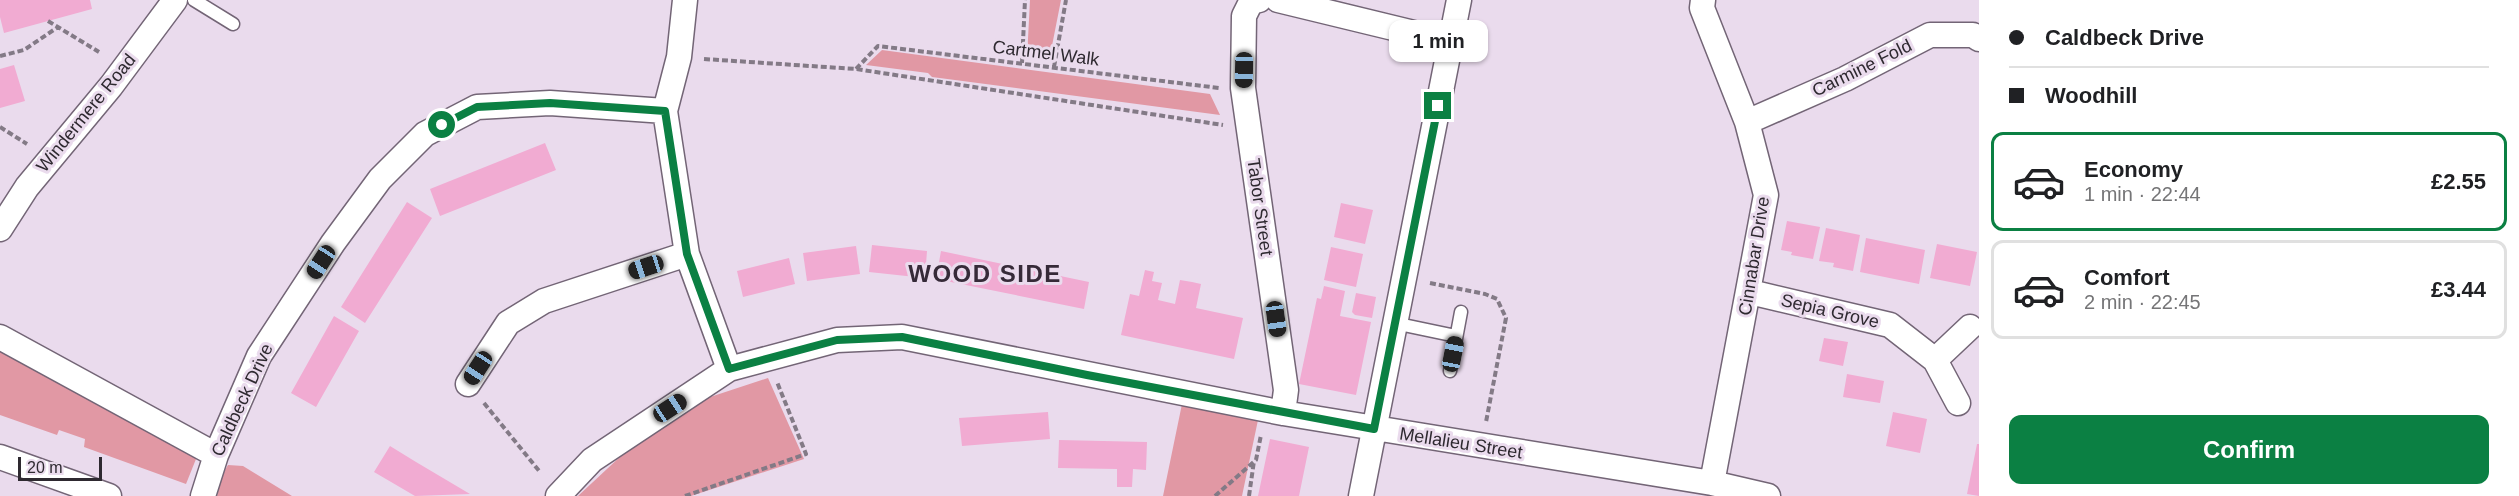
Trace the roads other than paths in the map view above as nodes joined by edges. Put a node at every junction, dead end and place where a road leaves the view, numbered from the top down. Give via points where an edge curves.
1 (175, 0) edge
2 (194, 0) edge
3 (685, 0) edge
4 (1278, 0) edge
5 (1458, 0) edge
6 (1703, 0) edge
7 (1255, 1) edge
8 (1344, 8) edge
9 (233, 24) dead end
10 (1979, 39) edge
11 (1450, 42) junction
12 (665, 111) junction
13 (1747, 122) junction
14 (0, 229) edge
15 (687, 254) junction
16 (1750, 292) junction
17 (1461, 312) dead end
18 (1395, 323) junction
19 (1970, 327) dead end
20 (1456, 336) junction
21 (0, 337) edge
22 (1935, 360) junction
23 (729, 369) junction
24 (1450, 372) dead end
25 (468, 384) road end
26 (1958, 403) dead end
27 (1283, 413) junction
28 (1374, 429) junction
29 (216, 455) junction
30 (0, 457) edge
31 (1712, 483) junction
32 (1753, 494) edge
33 (109, 496) edge
34 (203, 496) edge
35 (558, 496) edge
36 (1360, 496) edge

1 - 14 street, Windermere Road via 111,86 27,187
2 - 9 lane
3 - 12 street via 679,57
4 - 8 street
5 - 11 street
6 - 13 street, Cinnabar Drive via 1702,8
7 - 27 street, Tabor Street via 1244,16 1243,88 1286,390
8 - 11 street
10 - 13 street, Carmine Fold via 1973,35 1930,35 1845,79
11 - 18 street
12 - 15 street
12 - 29 street, Caldbeck Drive via 550,103 477,107 425,134 380,179 271,337
13 - 16 street, Cinnabar Drive via 1766,195
15 - 23 street
15 - 25 street via 544,301 508,323
16 - 22 street, Sepia Grove via 1890,325
16 - 31 street, Cinnabar Drive
17 - 20 lane
18 - 20 lane
18 - 28 street
19 - 22 street
20 - 24 lane
21 - 29 street
22 - 26 street, Sepia Grove
23 - 27 street, Mellalieu Street via 837,340 902,337
23 - 35 street, Mellalieu Street via 592,460
27 - 28 street, Mellalieu Street
28 - 31 street, Mellalieu Street
28 - 36 street
29 - 34 street, Caldbeck Drive
30 - 33 street
31 - 32 street, Mellalieu Street

